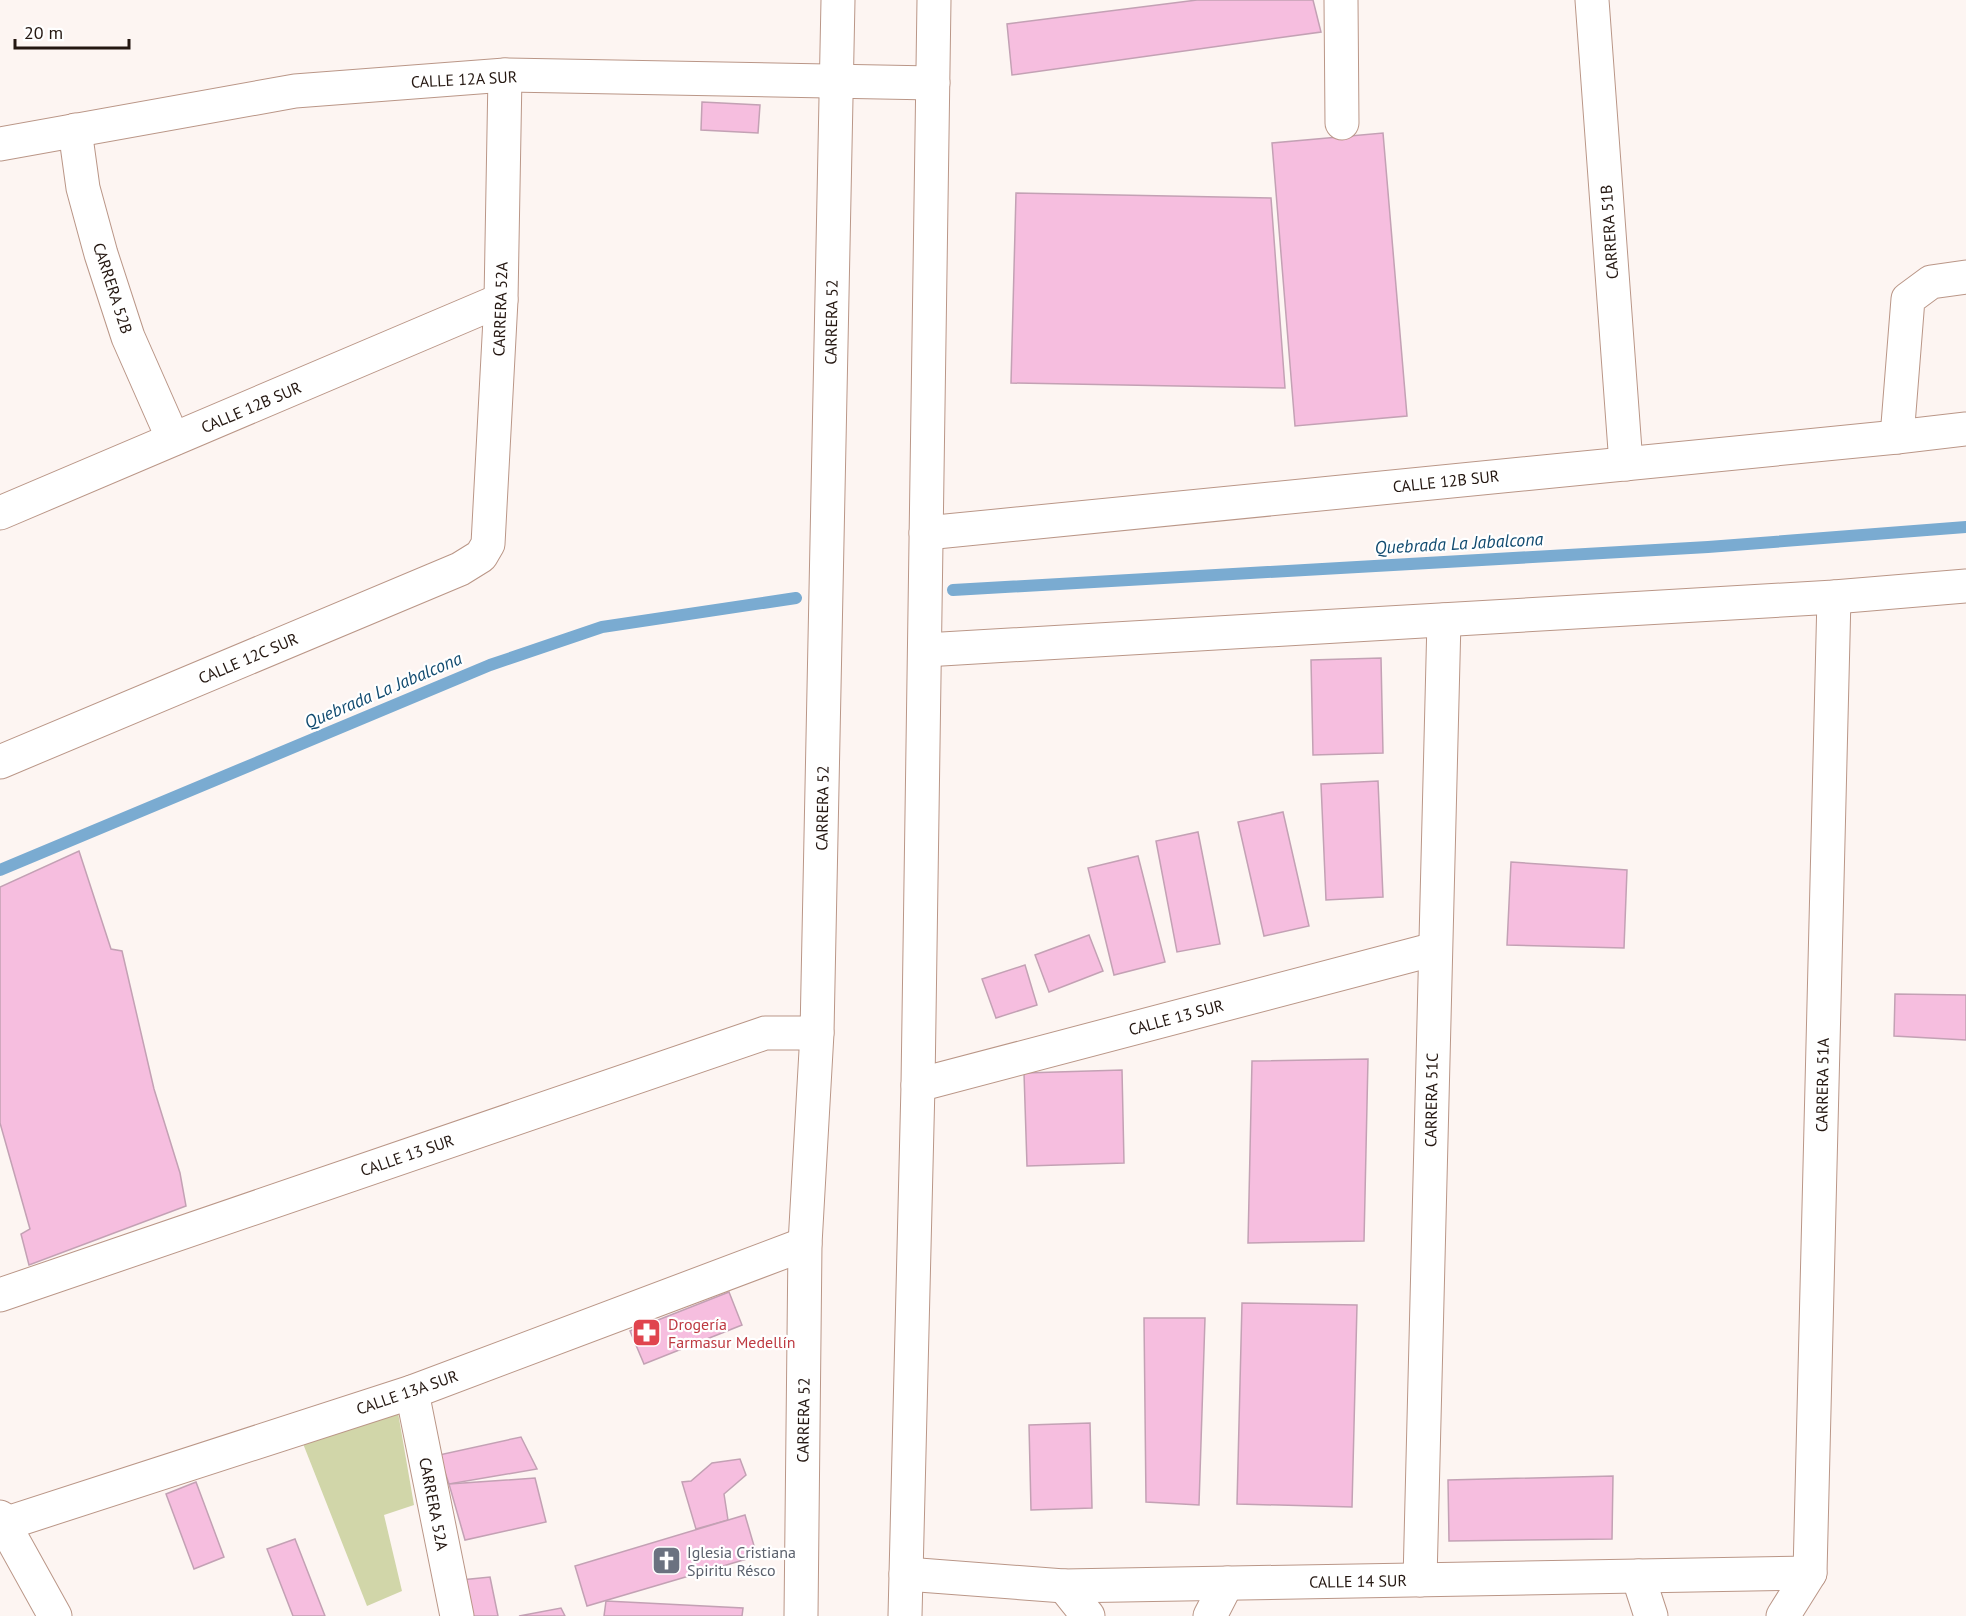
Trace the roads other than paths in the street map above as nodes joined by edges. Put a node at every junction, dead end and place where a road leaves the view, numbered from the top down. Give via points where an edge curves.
1 (838, 0) edge
2 (934, 0) edge
3 (1341, 0) edge
4 (1592, 0) edge
5 (505, 75) junction
6 (835, 82) junction
7 (933, 83) junction
8 (1342, 123) dead end
9 (75, 130) junction
10 (0, 144) edge
11 (1966, 277) edge
12 (501, 300) junction
13 (1966, 429) edge
14 (1897, 438) junction
15 (173, 440) junction
16 (1626, 464) junction
17 (0, 513) edge
18 (926, 533) junction
19 (488, 544) joint
20 (1966, 586) edge
21 (1834, 597) junction
22 (1444, 620) junction
23 (925, 650) junction
24 (0, 762) edge
25 (1435, 949) junction
26 (817, 1033) junction
27 (918, 1085) junction
28 (805, 1244) junction
29 (0, 1295) edge
30 (412, 1392) junction
31 (2, 1521) edge
32 (1810, 1573) junction
33 (906, 1574) junction
34 (1638, 1576) junction
35 (1420, 1580) junction
36 (1227, 1583) junction
37 (1064, 1586) junction
38 (55, 1616) edge
39 (456, 1616) edge
40 (801, 1616) edge
41 (905, 1616) edge
42 (1088, 1616) edge
43 (1210, 1616) edge
44 (1651, 1616) edge
45 (1783, 1616) edge

1 - 6 street, CARRERA 52
2 - 7 street
3 - 8 street
4 - 16 street, CARRERA 51B
5 - 6 street, CALLE 12A SUR
5 - 9 street, CALLE 12A SUR via 295,91
5 - 12 street, CARRERA 52A
6 - 7 street, CALLE 12A SUR
6 - 26 street, CARRERA 52
7 - 18 street
9 - 10 street, CALLE 12A SUR
9 - 15 street, CARRERA 52B via 83,188 101,254 128,337
11 - 14 street via 1931,282 1908,299
12 - 15 street, CALLE 12B SUR
12 - 19 street, CARRERA 52A
13 - 14 street, CALLE 12B SUR
14 - 16 street, CALLE 12B SUR
15 - 17 street, CALLE 12B SUR
16 - 18 street, CALLE 12B SUR
18 - 23 street
19 - 24 street, CALLE 12C SUR via 482,556 460,568
20 - 21 street
21 - 22 street
21 - 32 street, CARRERA 51A
22 - 23 street
22 - 25 street, CARRERA 51C
23 - 27 street
25 - 27 street, CALLE 13 SUR
25 - 35 street, CARRERA 51C
26 - 28 street, CARRERA 52
26 - 29 street, CALLE 13 SUR via 765,1033
27 - 33 street
28 - 30 street, CALLE 13A SUR
28 - 40 street, CARRERA 52
30 - 31 street, CALLE 13A SUR
30 - 39 street, CARRERA 52A
31 - 38 street
32 - 34 street, CALLE 14 SUR
32 - 45 street
33 - 37 street, CALLE 14 SUR
33 - 41 street
34 - 35 street, CALLE 14 SUR
34 - 44 street
35 - 36 street, CALLE 14 SUR
36 - 37 street, CALLE 14 SUR
36 - 43 street
37 - 42 street

